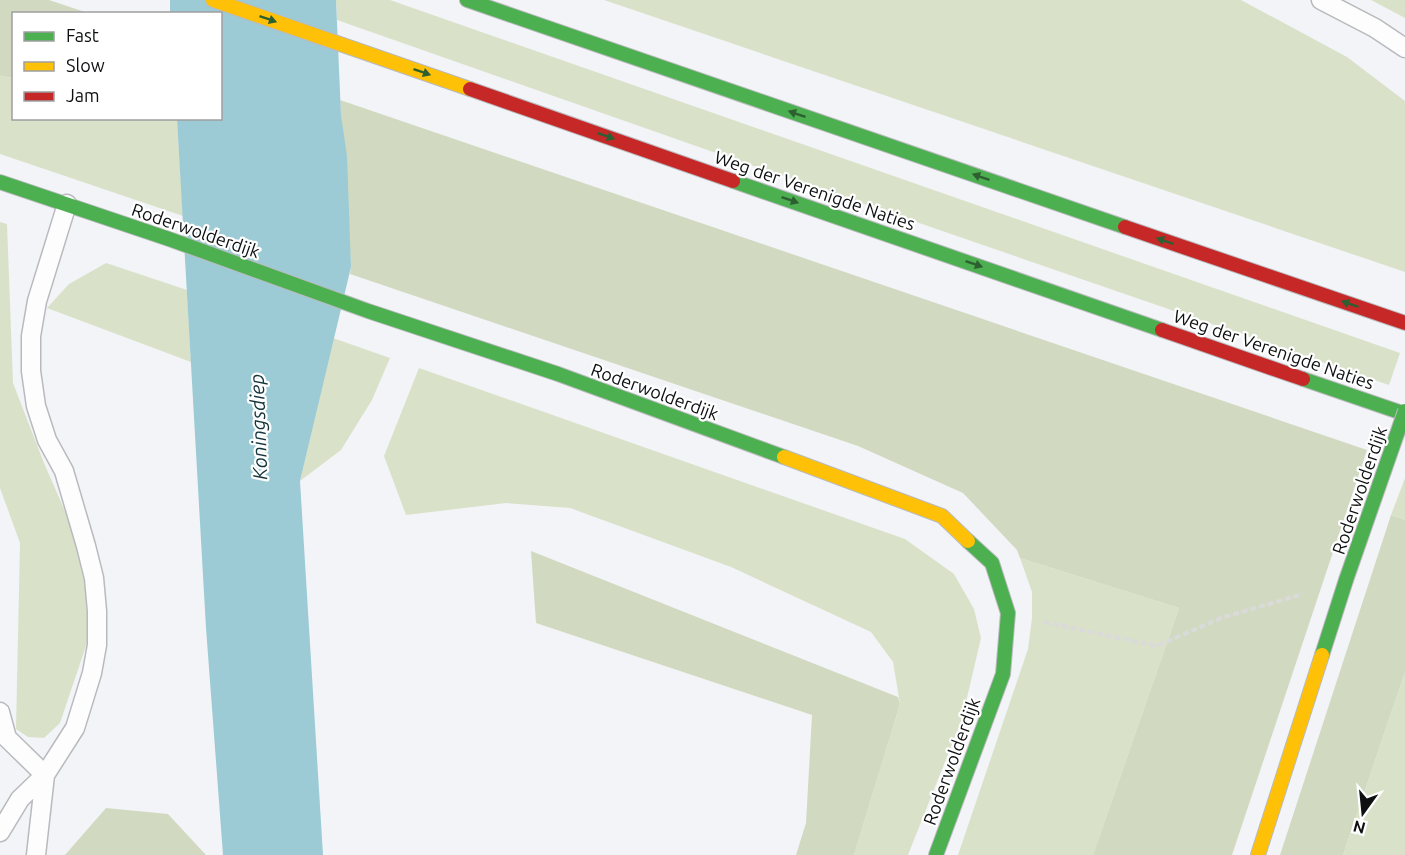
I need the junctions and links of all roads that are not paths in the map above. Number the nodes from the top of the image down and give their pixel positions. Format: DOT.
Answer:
graph roads {
  1 [pos="213,0"];
  2 [pos="467,0"];
  3 [pos="1321,0"];
  4 [pos="1405,48"];
  5 [pos="0,182"];
  6 [pos="67,204"];
  7 [pos="1405,323"];
  8 [pos="1405,413"];
  9 [pos="0,712"];
  10 [pos="45,775"];
  11 [pos="0,832"];
  12 [pos="36,855"];
  13 [pos="936,855"];
  14 [pos="1258,855"];
  1 -- 8 [label="main road, Weg der Verenigde Naties, one-way"];
  7 -- 2 [label="main road, one-way"];
  3 -- 4 [label="lane"];
  5 -- 6 [label="main road, Roderwolderdijk"];
  6 -- 10 [label="lane"];
  6 -- 13 [label="main road, Roderwolderdijk"];
  8 -- 14 [label="main road, Roderwolderdijk, bridge"];
  9 -- 10 [label="lane"];
  10 -- 11 [label="lane"];
  10 -- 12 [label="lane"];
}
